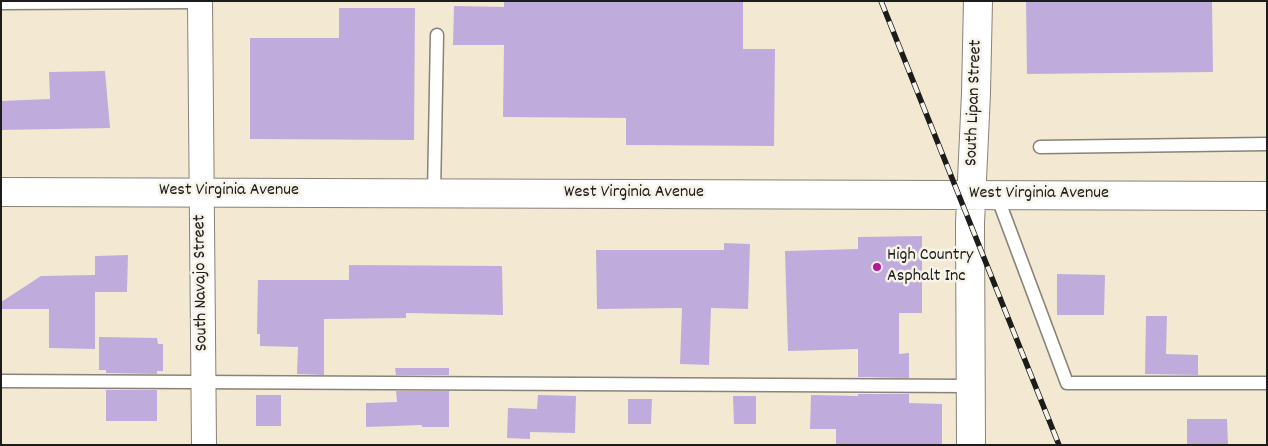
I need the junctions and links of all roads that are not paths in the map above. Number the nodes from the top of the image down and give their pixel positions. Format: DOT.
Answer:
graph roads {
  1 [pos="978,1"];
  2 [pos="200,2"];
  3 [pos="1,3"];
  4 [pos="437,35"];
  5 [pos="1267,144"];
  6 [pos="1040,147"];
  7 [pos="1,192"];
  8 [pos="201,192"];
  9 [pos="434,193"];
  10 [pos="971,195"];
  11 [pos="998,196"];
  12 [pos="1267,196"];
  13 [pos="1,381"];
  14 [pos="204,382"];
  15 [pos="1267,383"];
  16 [pos="971,386"];
  17 [pos="204,445"];
  18 [pos="971,445"];
  1 -- 10 [label="street, South Lipan Street"];
  2 -- 3 [label="lane"];
  2 -- 8 [label="street, South Navajo Street"];
  4 -- 9 [label="lane"];
  5 -- 6 [label="lane"];
  7 -- 8 [label="street, West Virginia Avenue"];
  8 -- 9 [label="street, West Virginia Avenue"];
  8 -- 14 [label="street, South Navajo Street"];
  9 -- 10 [label="street, West Virginia Avenue"];
  10 -- 11 [label="street, West Virginia Avenue"];
  10 -- 16 [label="street, South Lipan Street"];
  11 -- 12 [label="street, West Virginia Avenue"];
  11 -- 15 [label="lane"];
  13 -- 14 [label="lane"];
  14 -- 16 [label="lane"];
  14 -- 17 [label="street, South Navajo Street"];
  16 -- 18 [label="street, South Lipan Street"];
}
